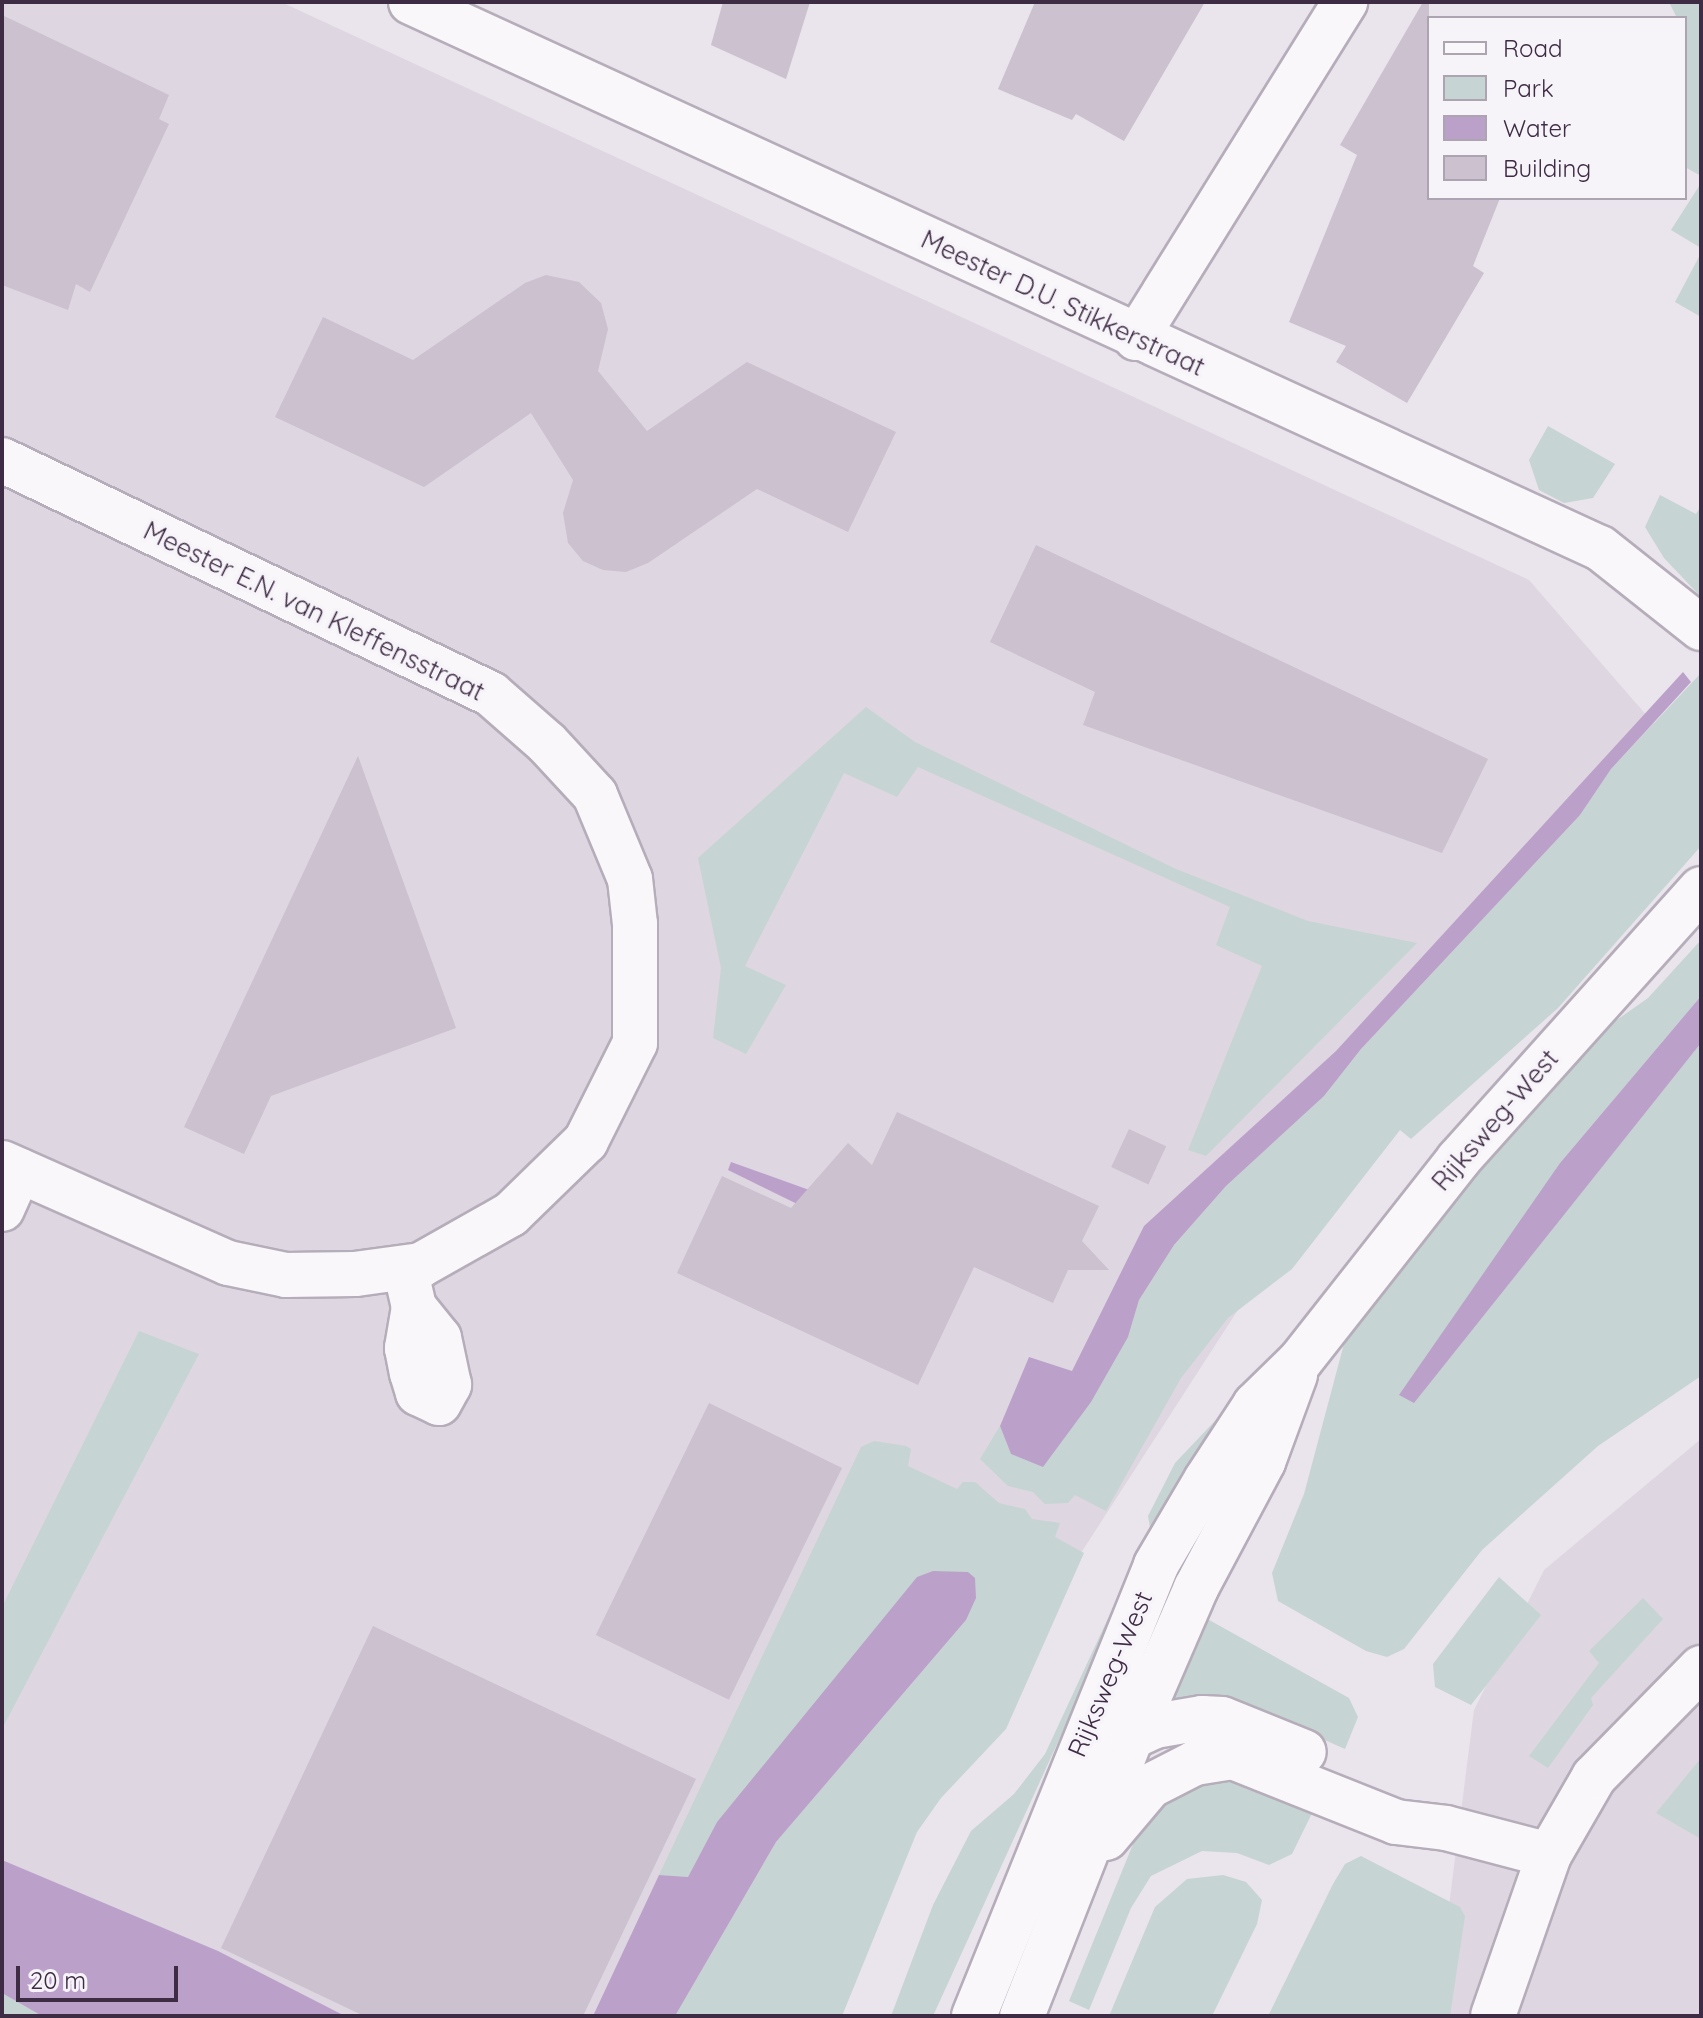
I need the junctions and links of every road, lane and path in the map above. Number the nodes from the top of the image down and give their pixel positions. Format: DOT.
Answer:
graph roads {
  1 [pos="1345,2"];
  2 [pos="414,3"];
  3 [pos="1136,338"];
  4 [pos="2,460"];
  5 [pos="1701,628"];
  6 [pos="1701,889"];
  7 [pos="8,1181"];
  8 [pos="1300,1361"];
  9 [pos="1701,1668"];
  10 [pos="1132,1736"];
  11 [pos="1071,1767"];
  12 [pos="1446,1828"];
  13 [pos="1549,1855"];
  14 [pos="1081,1867"];
  15 [pos="974,2016"];
  16 [pos="1022,2016"];
  17 [pos="1493,2016"];
  1 -- 3 [label="street"];
  2 -- 3 [label="street, Meester D.U. Stikkerstraat"];
  3 -- 5 [label="street, Meester D.U. Stikkerstraat"];
  4 -- 7 [label="street, Meester E.N. van Kleffensstraat"];
  6 -- 8 [label="street, Rijksweg-West"];
  8 -- 10 [label="street, Rijksweg-West"];
  8 -- 11 [label="street, Rijksweg-West"];
  9 -- 13 [label="street"];
  10 -- 11 [label="street"];
  10 -- 12 [label="street"];
  10 -- 14 [label="street, Rijksweg-West"];
  11 -- 15 [label="street, Rijksweg-West"];
  12 -- 13 [label="street"];
  12 -- 14 [label="street"];
  13 -- 17 [label="street"];
  14 -- 16 [label="street, Rijksweg-West"];
}
